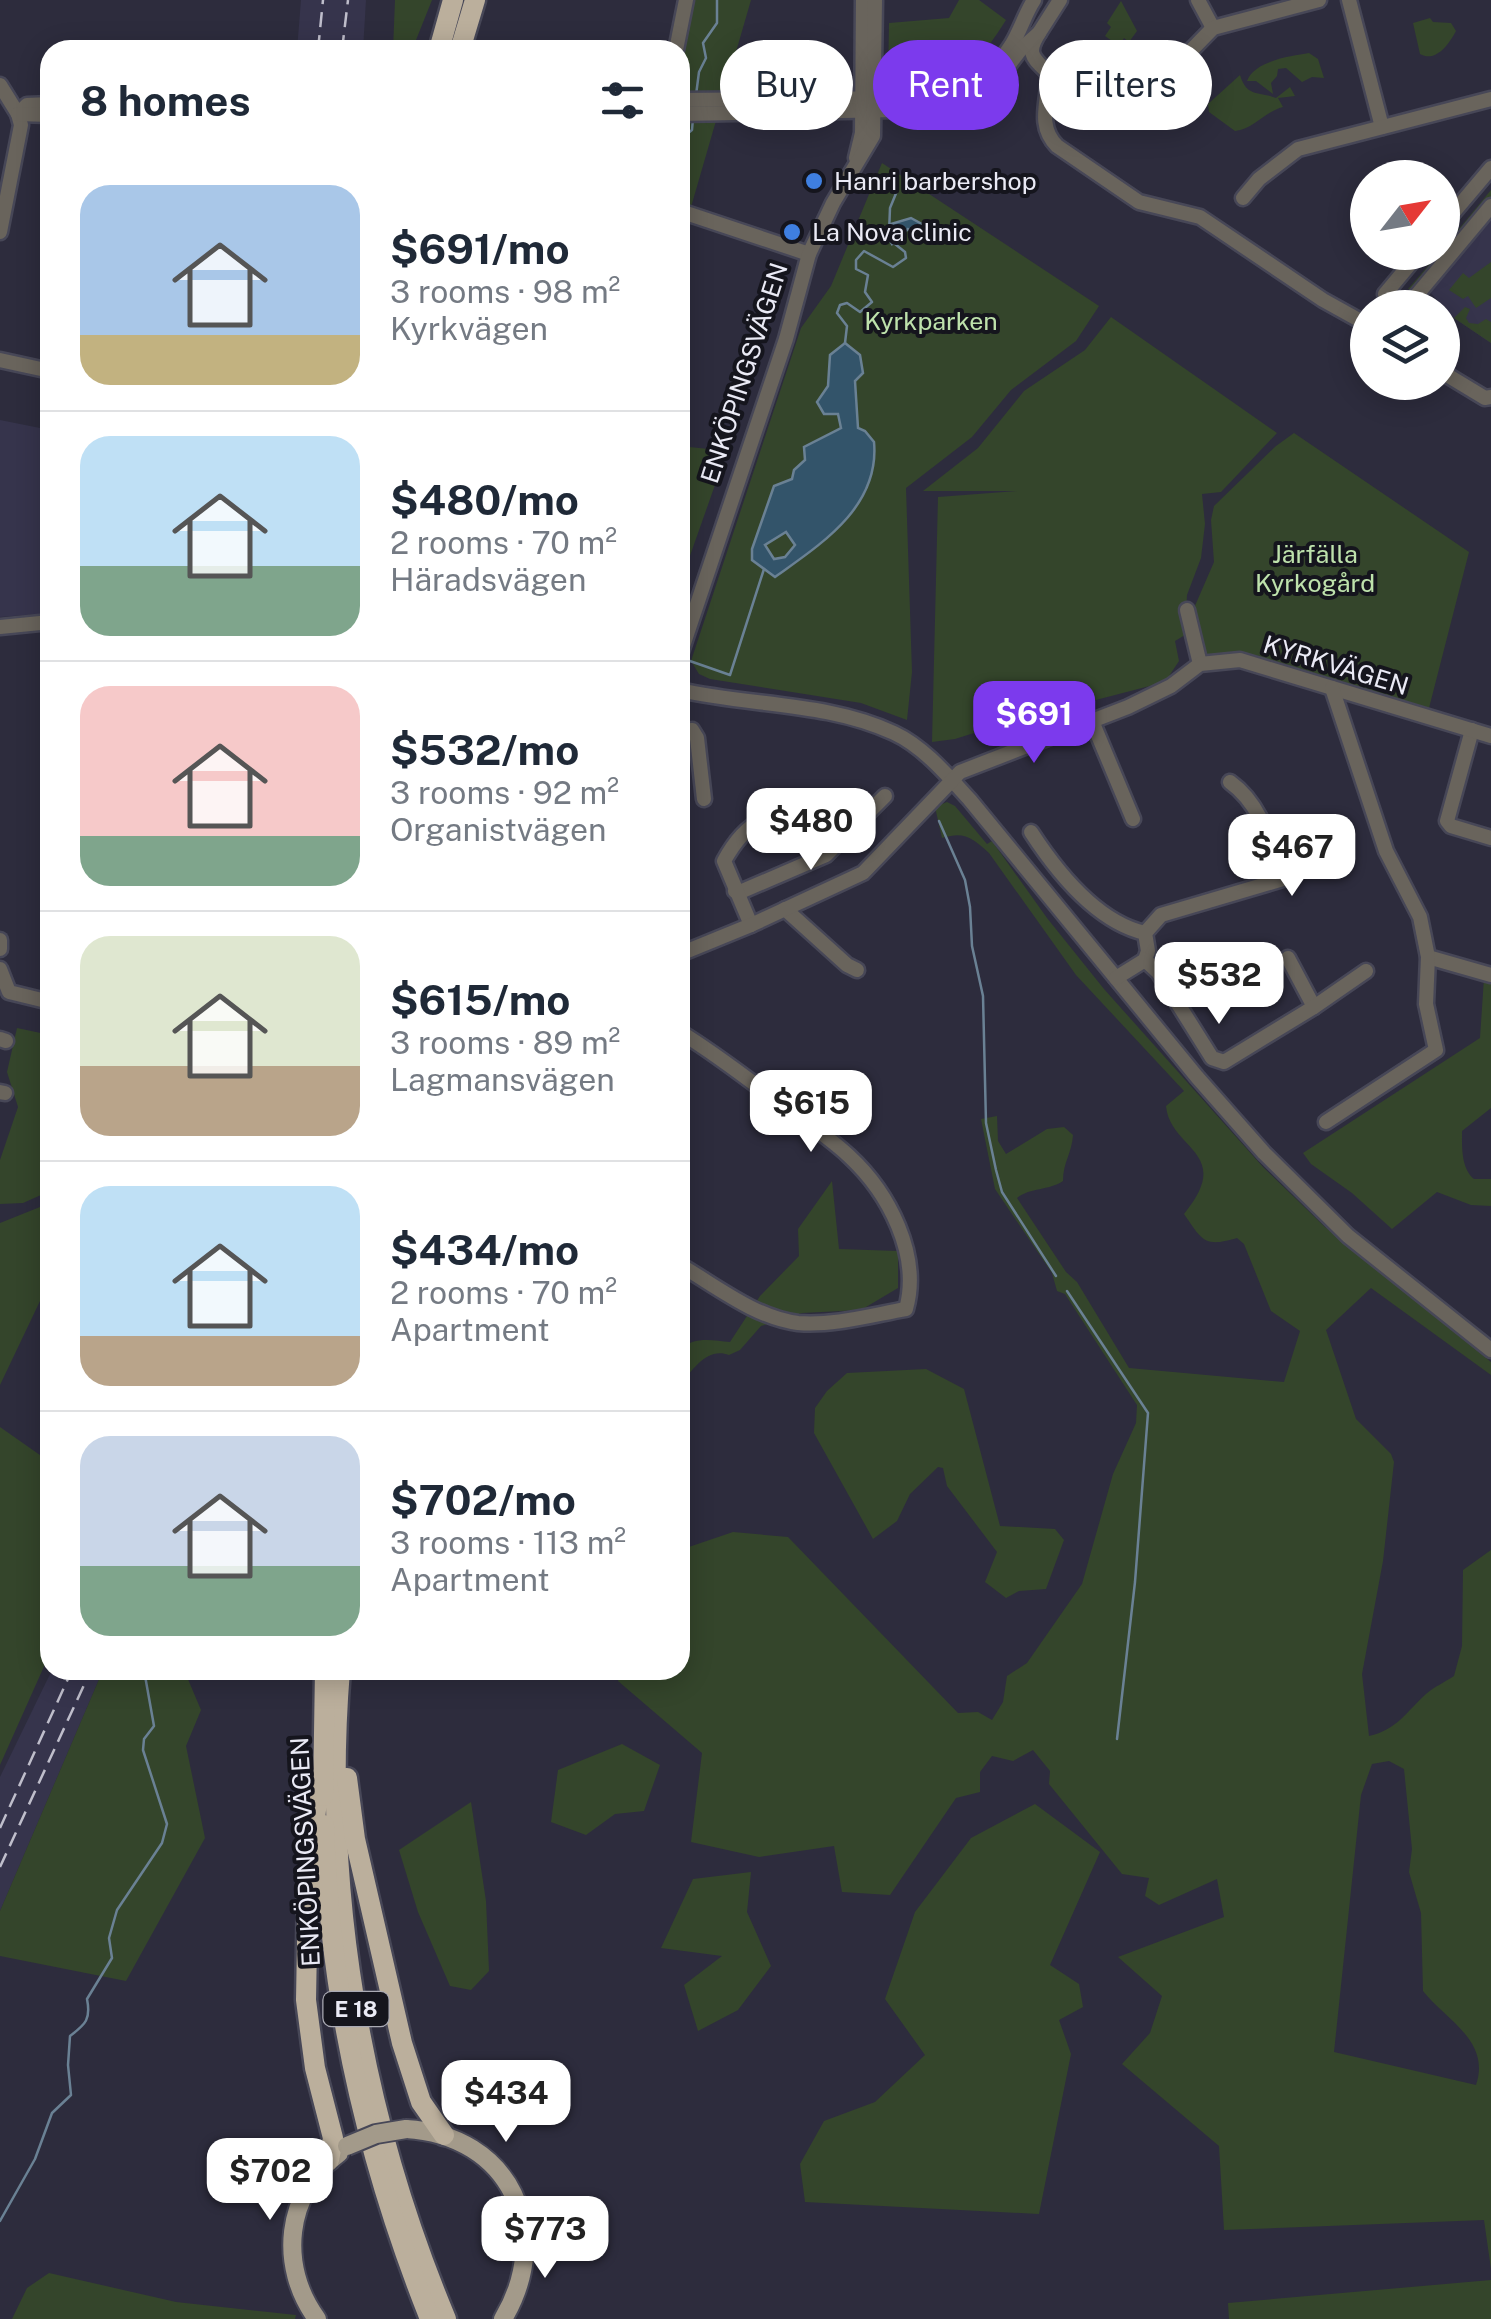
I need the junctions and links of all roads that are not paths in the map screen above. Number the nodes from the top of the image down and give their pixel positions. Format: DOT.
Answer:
graph roads {
  1 [pos="454,0"];
  2 [pos="475,0"];
  3 [pos="686,0"];
  4 [pos="863,0"];
  5 [pos="875,0"];
  6 [pos="1034,0"];
  7 [pos="1060,0"];
  8 [pos="1198,0"];
  9 [pos="1319,0"];
  10 [pos="1349,0"];
  11 [pos="1213,28"];
  12 [pos="1039,33"];
  13 [pos="442,40"];
  14 [pos="463,40"];
  15 [pos="678,40"];
  16 [pos="1018,40"];
  17 [pos="1201,40"];
  18 [pos="1019,45"];
  19 [pos="0,85"];
  20 [pos="1491,99"];
  21 [pos="690,100"];
  22 [pos="720,102"];
  23 [pos="40,104"];
  24 [pos="873,105"];
  25 [pos="853,106"];
  26 [pos="869,106"];
  27 [pos="720,112"];
  28 [pos="690,113"];
  29 [pos="18,114"];
  30 [pos="40,115"];
  31 [pos="1382,127"];
  32 [pos="1491,168"];
  33 [pos="1243,198"];
  34 [pos="1460,205"];
  35 [pos="1491,206"];
  36 [pos="690,213"];
  37 [pos="0,232"];
  38 [pos="809,254"];
  39 [pos="1405,270"];
  40 [pos="1388,290"];
  41 [pos="1421,290"];
  42 [pos="1350,314"];
  43 [pos="0,360"];
  44 [pos="40,369"];
  45 [pos="1460,383"];
  46 [pos="1491,397"];
  47 [pos="1186,610"];
  48 [pos="40,623"];
  49 [pos="690,624"];
  50 [pos="0,627"];
  51 [pos="1200,664"];
  52 [pos="1332,688"];
  53 [pos="690,691"];
  54 [pos="1092,721"];
  55 [pos="690,730"];
  56 [pos="1472,730"];
  57 [pos="1491,736"];
  58 [pos="952,780"];
  59 [pos="1230,782"];
  60 [pos="885,796"];
  61 [pos="704,799"];
  62 [pos="766,817"];
  63 [pos="1133,819"];
  64 [pos="1031,832"];
  65 [pos="1491,838"];
  66 [pos="736,890"];
  67 [pos="785,909"];
  68 [pos="751,925"];
  69 [pos="1145,933"];
  70 [pos="0,940"];
  71 [pos="0,949"];
  72 [pos="690,950"];
  73 [pos="1428,957"];
  74 [pos="1288,958"];
  75 [pos="1144,960"];
  76 [pos="0,969"];
  77 [pos="857,970"];
  78 [pos="1366,971"];
  79 [pos="1491,975"];
  80 [pos="1116,978"];
  81 [pos="40,1000"];
  82 [pos="1314,1008"];
  83 [pos="690,1038"];
  84 [pos="1326,1122"];
  85 [pos="690,1271"];
  86 [pos="1491,1350"];
  87 [pos="325,1680"];
  88 [pos="339,1680"];
  89 [pos="339,1680"];
  90 [pos="322,1750"];
  91 [pos="444,2134"];
  92 [pos="329,2160"];
  93 [pos="510,2314"];
  94 [pos="317,2319"];
  95 [pos="430,2319"];
  96 [pos="446,2319"];
  1 -- 13 [label="highway"];
  2 -- 14 [label="highway"];
  3 -- 15 [label="street"];
  4 -- 26 [label="street, ENKÖPINGSVÄGEN"];
  5 -- 26 [label="street, ENKÖPINGSVÄGEN"];
  6 -- 16 [label="street"];
  7 -- 12 [label="street"];
  8 -- 11 [label="street"];
  9 -- 11 [label="street"];
  10 -- 31 [label="street"];
  11 -- 17 [label="street"];
  12 -- 18 [label="street"];
  12 -- 42 [label="street"];
  19 -- 29 [label="street"];
  20 -- 31 [label="street"];
  21 -- 22 [label="street"];
  23 -- 29 [label="street"];
  24 -- 26 [label="street"];
  25 -- 26 [label="street"];
  26 -- 38 [label="street, ENKÖPINGSVÄGEN"];
  27 -- 28 [label="street"];
  29 -- 30 [label="street"];
  29 -- 37 [label="street"];
  31 -- 33 [label="street"];
  32 -- 34 [label="street"];
  35 -- 41 [label="street"];
  36 -- 38 [label="street"];
  38 -- 49 [label="street, ENKÖPINGSVÄGEN"];
  39 -- 40 [label="street"];
  43 -- 44 [label="street"];
  45 -- 46 [label="street"];
  47 -- 51 [label="street"];
  48 -- 50 [label="street"];
  51 -- 52 [label="street, KYRKVÄGEN"];
  51 -- 54 [label="street"];
  52 -- 56 [label="street, KYRKVÄGEN"];
  52 -- 73 [label="street"];
  53 -- 58 [label="street"];
  54 -- 58 [label="street"];
  54 -- 63 [label="street"];
  55 -- 61 [label="street"];
  56 -- 57 [label="street, KYRKVÄGEN"];
  56 -- 65 [label="street"];
  58 -- 67 [label="street"];
  58 -- 80 [label="street"];
  59 -- 69 [label="street"];
  60 -- 66 [label="street"];
  62 -- 66 [label="street"];
  64 -- 69 [label="street"];
  66 -- 68 [label="street"];
  67 -- 68 [label="street"];
  67 -- 77 [label="street"];
  68 -- 72 [label="street"];
  69 -- 75 [label="street"];
  70 -- 71 [label="street"];
  73 -- 79 [label="street"];
  73 -- 84 [label="street"];
  74 -- 82 [label="street"];
  75 -- 80 [label="street"];
  75 -- 82 [label="street"];
  76 -- 81 [label="street"];
  78 -- 82 [label="street"];
  80 -- 86 [label="street"];
  83 -- 85 [label="street"];
  87 -- 90 [label="highway, ENKÖPINGSVÄGEN / E 18"];
  88 -- 91 [label="highway"];
  89 -- 96 [label="highway, ENKÖPINGSVÄGEN / E 18"];
  90 -- 92 [label="highway"];
  90 -- 95 [label="highway, ENKÖPINGSVÄGEN / E 18"];
  91 -- 92 [label="main road, bridge"];
  91 -- 93 [label="main road"];
  92 -- 94 [label="main road"];
}
